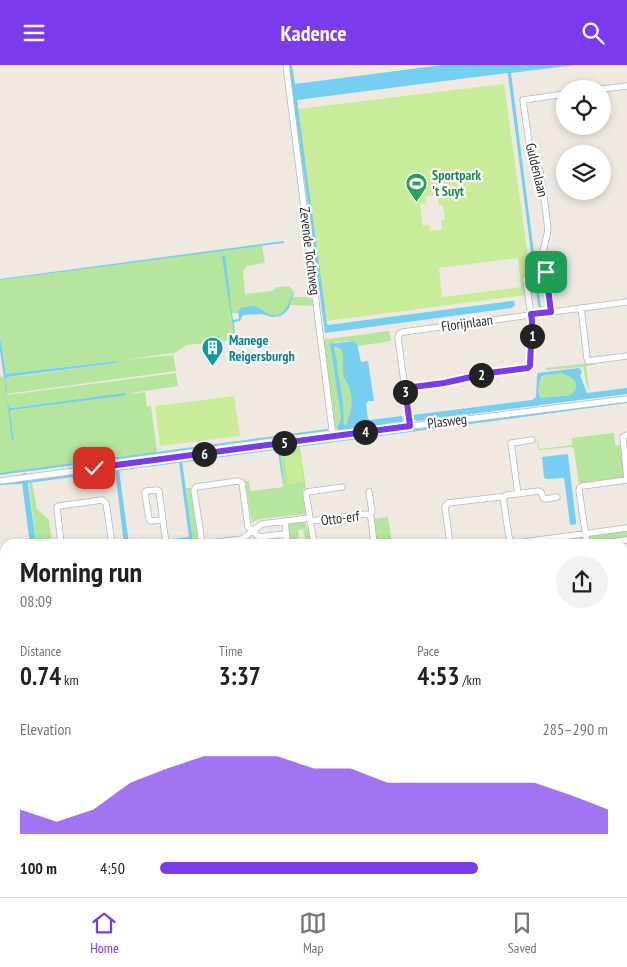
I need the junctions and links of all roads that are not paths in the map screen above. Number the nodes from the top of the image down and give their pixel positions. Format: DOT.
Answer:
graph roads {
  1 [pos="286,65"];
  2 [pos="627,86"];
  3 [pos="611,88"];
  4 [pos="556,95"];
  5 [pos="526,279"];
  6 [pos="627,302"];
  7 [pos="581,308"];
  8 [pos="551,312"];
  9 [pos="531,314"];
  10 [pos="627,356"];
  11 [pos="405,388"];
  12 [pos="627,399"];
  13 [pos="410,426"];
  14 [pos="627,435"];
  15 [pos="333,437"];
  16 [pos="532,440"];
  17 [pos="627,480"];
  18 [pos="0,481"];
  19 [pos="342,487"];
  20 [pos="369,492"];
  21 [pos="518,494"];
  22 [pos="504,497"];
  23 [pos="557,497"];
  24 [pos="369,515"];
  25 [pos="162,520"];
  26 [pos="311,520"];
  27 [pos="284,521"];
  28 [pos="627,528"];
  29 [pos="252,532"];
  30 [pos="586,533"];
  31 [pos="286,534"];
  32 [pos="60,539"];
  33 [pos="111,539"];
  34 [pos="165,539"];
  35 [pos="200,539"];
  36 [pos="242,539"];
  37 [pos="286,539"];
  38 [pos="313,539"];
  39 [pos="373,539"];
  40 [pos="449,539"];
  41 [pos="510,539"];
  42 [pos="544,539"];
  43 [pos="587,539"];
  1 -- 15 [label="street, Zevende Tochtweg"];
  2 -- 3 [label="street"];
  4 -- 8 [label="street, Guldenlaan"];
  5 -- 9 [label="street"];
  6 -- 7 [label="street, Florijnlaan"];
  7 -- 8 [label="street, Florijnlaan"];
  7 -- 10 [label="street"];
  8 -- 9 [label="street, Florijnlaan"];
  9 -- 11 [label="street"];
  9 -- 11 [label="street, Florijnlaan"];
  11 -- 13 [label="street, Florijnlaan"];
  12 -- 13 [label="street, Plasweg"];
  13 -- 15 [label="street, Plasweg"];
  14 -- 17 [label="street"];
  15 -- 18 [label="street, Plasweg"];
  16 -- 21 [label="street"];
  17 -- 30 [label="street"];
  19 -- 26 [label="street"];
  20 -- 24 [label="street, Otto-erf"];
  21 -- 22 [label="street"];
  21 -- 23 [label="street"];
  22 -- 40 [label="street"];
  22 -- 41 [label="street"];
  24 -- 26 [label="street, Otto-erf"];
  24 -- 39 [label="street, Otto-erf"];
  25 -- 25 [label="street"];
  25 -- 34 [label="street"];
  26 -- 27 [label="street, Otto-erf"];
  26 -- 38 [label="street"];
  27 -- 29 [label="street, Otto-erf"];
  27 -- 31 [label="street"];
  28 -- 30 [label="street"];
  29 -- 31 [label="street"];
  29 -- 35 [label="street"];
  29 -- 36 [label="street, Otto-erf"];
  30 -- 42 [label="street"];
  30 -- 43 [label="street"];
  31 -- 37 [label="street"];
  32 -- 33 [label="street"];
}
